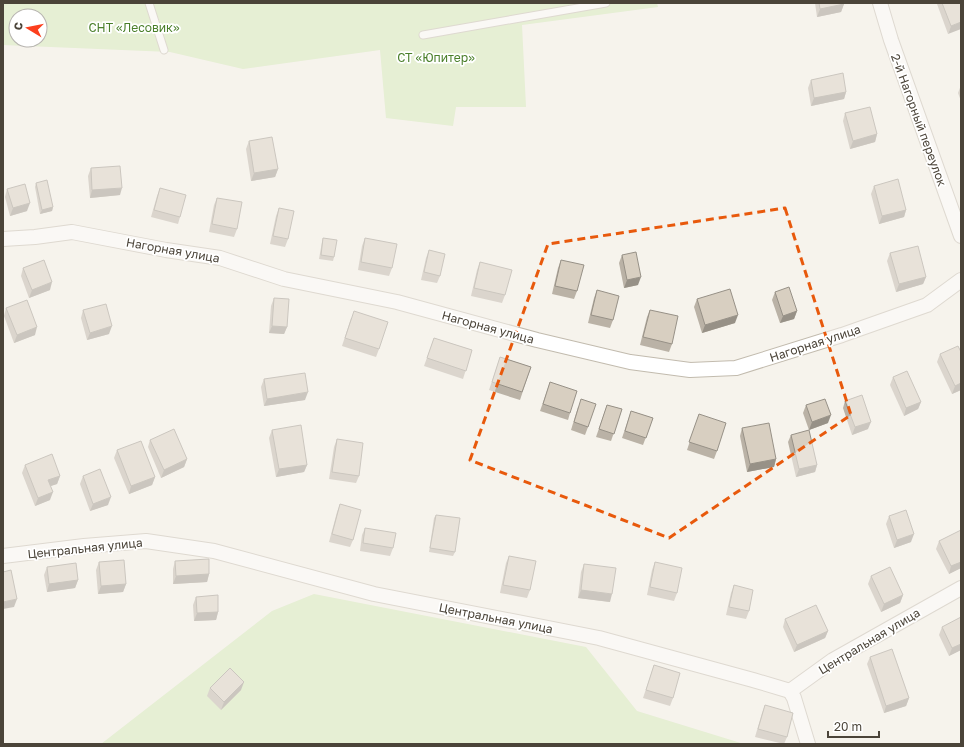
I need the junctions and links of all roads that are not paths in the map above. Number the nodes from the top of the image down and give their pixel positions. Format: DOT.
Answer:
graph roads {
  1 [pos="149,3"];
  2 [pos="606,3"];
  3 [pos="880,3"];
  4 [pos="423,35"];
  5 [pos="164,50"];
  6 [pos="961,236"];
  7 [pos="3,239"];
  8 [pos="961,280"];
  9 [pos="3,556"];
  10 [pos="961,588"];
  11 [pos="790,691"];
  12 [pos="808,744"];
  1 -- 5 [label="lane"];
  2 -- 4 [label="lane"];
  3 -- 6 [label="street, 2-й Нагорный переулок"];
  7 -- 8 [label="street, Нагорная улица"];
  9 -- 11 [label="street, Центральная улица"];
  10 -- 11 [label="street, Центральная улица"];
  11 -- 12 [label="street"];
}
